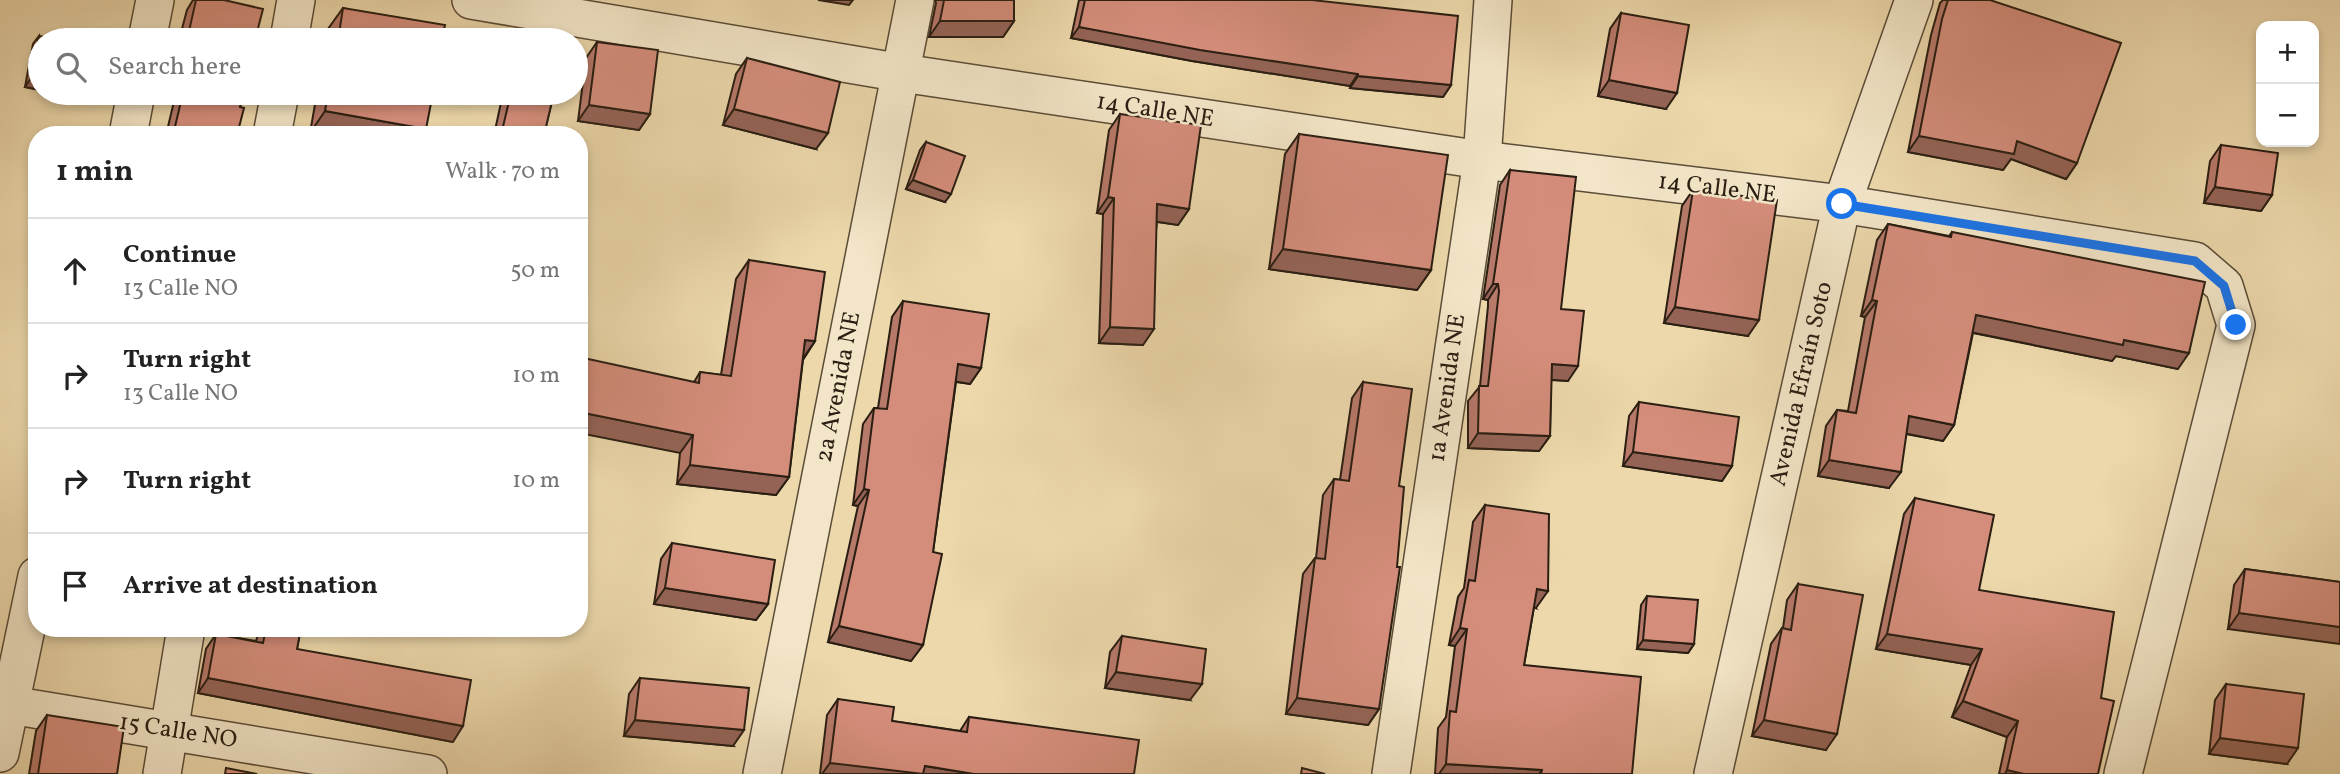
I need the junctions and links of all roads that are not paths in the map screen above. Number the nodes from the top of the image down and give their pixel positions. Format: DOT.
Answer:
graph roads {
  1 [pos="155,0"];
  2 [pos="296,0"];
  3 [pos="471,0"];
  4 [pos="915,0"];
  5 [pos="1493,0"];
  6 [pos="1914,0"];
  7 [pos="149,28"];
  8 [pos="291,28"];
  9 [pos="902,73"];
  10 [pos="134,105"];
  11 [pos="278,105"];
  12 [pos="130,126"];
  13 [pos="274,126"];
  14 [pos="1482,160"];
  15 [pos="1842,204"];
  16 [pos="28,619"];
  17 [pos="184,637"];
  18 [pos="10,705"];
  19 [pos="167,731"];
  20 [pos="0,747"];
  21 [pos="0,753"];
  22 [pos="162,774"];
  23 [pos="428,774"];
  24 [pos="762,774"];
  25 [pos="1391,774"];
  26 [pos="1713,774"];
  27 [pos="2123,774"];
  1 -- 7 [label="street"];
  2 -- 8 [label="street"];
  3 -- 9 [label="street, 14 Calle NE"];
  4 -- 9 [label="street, 2a Avenida NE"];
  5 -- 14 [label="street, 1a Avenida NE"];
  6 -- 15 [label="street, Avenida Efraín Soto"];
  9 -- 14 [label="street, 14 Calle NE"];
  9 -- 24 [label="street, 2a Avenida NE"];
  10 -- 12 [label="street"];
  11 -- 13 [label="street"];
  14 -- 15 [label="street, 14 Calle NE"];
  14 -- 25 [label="street, 1a Avenida NE"];
  15 -- 26 [label="street, Avenida Efraín Soto"];
  15 -- 27 [label="street, 14 Calle NE"];
  16 -- 18 [label="street"];
  17 -- 19 [label="street"];
  18 -- 19 [label="street, 15 Calle NO"];
  18 -- 20 [label="street"];
  19 -- 22 [label="street"];
  19 -- 23 [label="street, 15 Calle NO"];
  20 -- 21 [label="street"];
}
